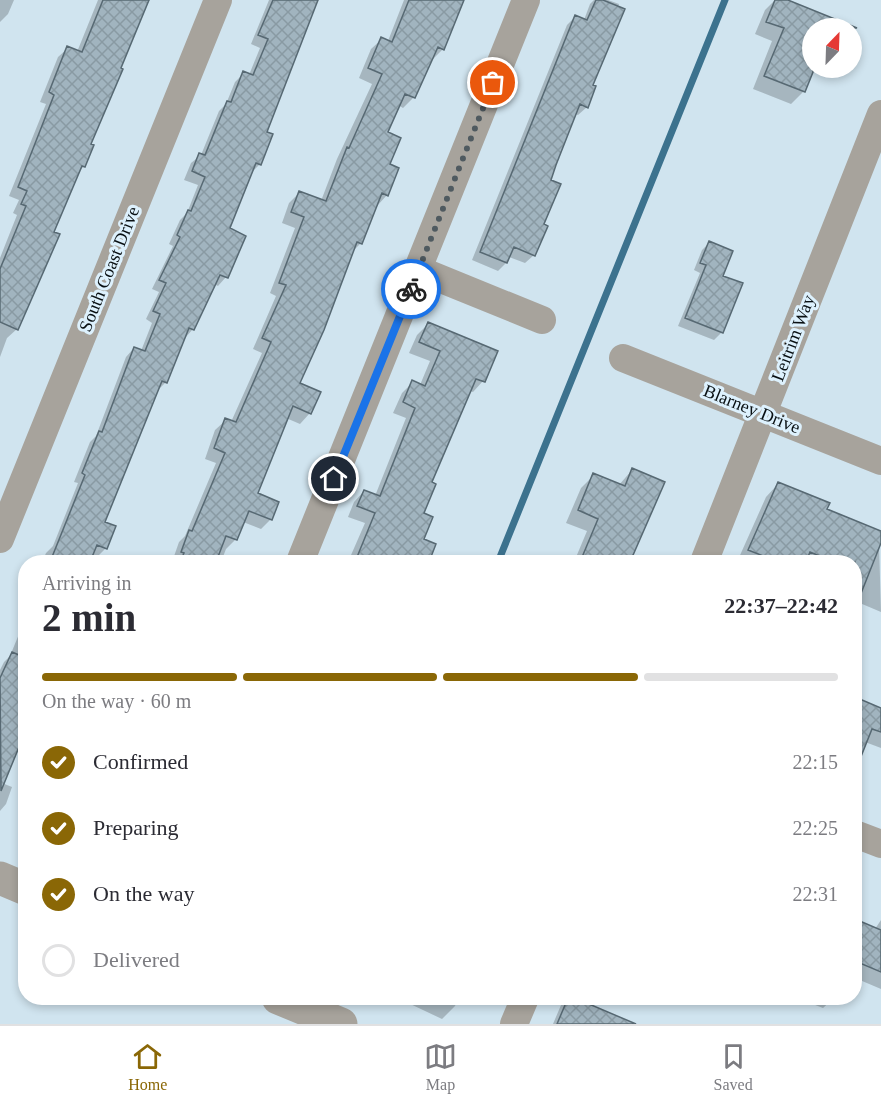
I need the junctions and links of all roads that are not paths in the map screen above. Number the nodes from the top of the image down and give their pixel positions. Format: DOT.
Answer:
graph roads {
  1 [pos="218,0"];
  2 [pos="526,0"];
  3 [pos="881,114"];
  4 [pos="419,270"];
  5 [pos="542,320"];
  6 [pos="623,358"];
  7 [pos="763,414"];
  8 [pos="881,461"];
  9 [pos="0,539"];
  10 [pos="303,555"];
  11 [pos="707,555"];
  12 [pos="862,837"];
  13 [pos="881,844"];
  14 [pos="0,878"];
  15 [pos="18,886"];
  16 [pos="296,1005"];
  17 [pos="522,1005"];
  18 [pos="341,1024"];
  19 [pos="514,1024"];
  1 -- 9 [label="street, South Coast Drive"];
  2 -- 4 [label="street"];
  3 -- 7 [label="street, Leitrim Way"];
  4 -- 5 [label="street"];
  4 -- 10 [label="street"];
  6 -- 7 [label="street, Blarney Drive"];
  7 -- 8 [label="street, Blarney Drive"];
  7 -- 11 [label="street, Leitrim Way"];
  12 -- 13 [label="street"];
  14 -- 15 [label="street"];
  16 -- 18 [label="street"];
  17 -- 19 [label="street"];
}
